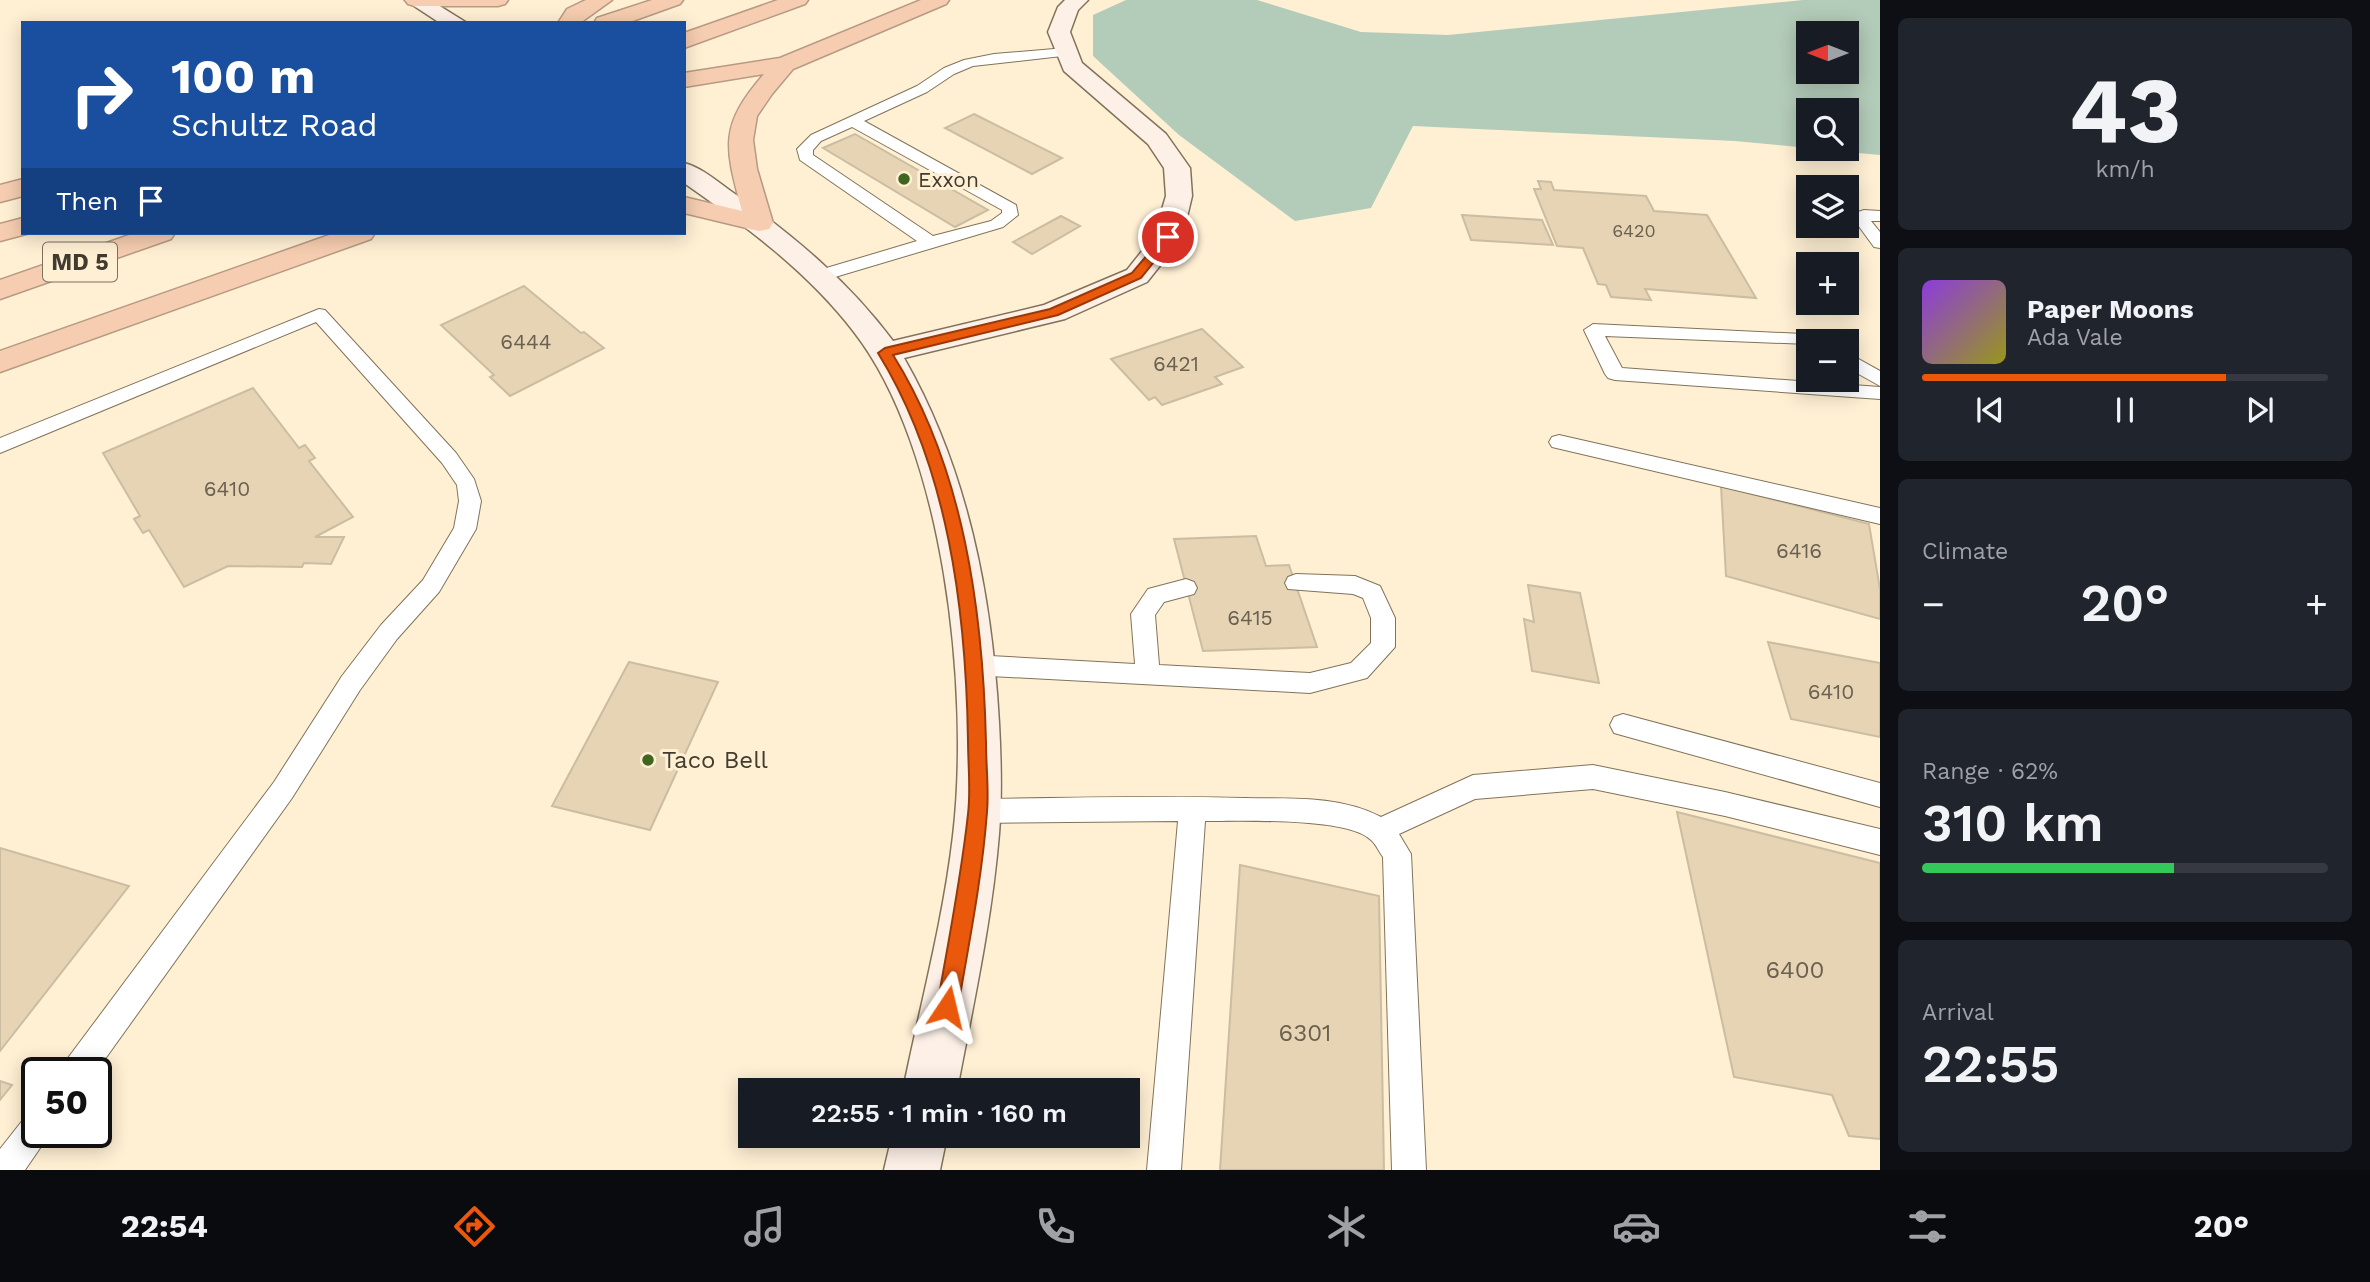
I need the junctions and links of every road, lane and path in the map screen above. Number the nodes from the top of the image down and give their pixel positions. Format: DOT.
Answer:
graph roads {
  1 [pos="415,0"];
  2 [pos="498,0"];
  3 [pos="602,0"];
  4 [pos="673,0"];
  5 [pos="798,0"];
  6 [pos="939,0"];
  7 [pos="1078,0"];
  8 [pos="452,21"];
  9 [pos="571,21"];
  10 [pos="611,21"];
  11 [pos="689,39"];
  12 [pos="1066,52"];
  13 [pos="785,64"];
  14 [pos="686,80"];
  15 [pos="852,121"];
  16 [pos="686,172"];
  17 [pos="21,188"];
  18 [pos="0,194"];
  19 [pos="686,205"];
  20 [pos="1880,216"];
  21 [pos="758,223"];
  22 [pos="21,227"];
  23 [pos="0,233"];
  24 [pos="155,235"];
  25 [pos="354,235"];
  26 [pos="930,242"];
  27 [pos="1880,243"];
  28 [pos="820,276"];
  29 [pos="0,290"];
  30 [pos="1796,338"];
  31 [pos="885,353"];
  32 [pos="0,362"];
  33 [pos="1859,366"];
  34 [pos="1880,380"];
  35 [pos="1796,387"];
  36 [pos="1859,391"];
  37 [pos="1880,393"];
  38 [pos="1559,442"];
  39 [pos="0,446"];
  40 [pos="1880,516"];
  41 [pos="1296,583"];
  42 [pos="1186,588"];
  43 [pos="972,665"];
  44 [pos="1148,676"];
  45 [pos="1623,725"];
  46 [pos="1880,794"];
  47 [pos="1192,809"];
  48 [pos="978,811"];
  49 [pos="1380,830"];
  50 [pos="1880,842"];
  51 [pos="88,1057"];
  52 [pos="932,1078"];
  53 [pos="21,1148"];
  54 [pos="917,1148"];
  55 [pos="5,1170"];
  56 [pos="912,1170"];
  57 [pos="1164,1170"];
  58 [pos="1409,1170"];
  1 -- 2 [label="highway"];
  1 -- 8 [label="main road"];
  3 -- 9 [label="highway"];
  4 -- 10 [label="highway"];
  5 -- 11 [label="highway"];
  6 -- 13 [label="highway"];
  7 -- 12 [label="main road"];
  12 -- 15 [label="lane"];
  12 -- 31 [label="main road"];
  13 -- 14 [label="highway"];
  13 -- 21 [label="highway"];
  15 -- 26 [label="lane"];
  15 -- 26 [label="lane"];
  16 -- 21 [label="main road"];
  17 -- 18 [label="highway"];
  19 -- 21 [label="highway"];
  20 -- 27 [label="lane"];
  21 -- 28 [label="main road"];
  22 -- 23 [label="highway, MD 5"];
  24 -- 29 [label="highway, MD 5"];
  25 -- 32 [label="highway"];
  26 -- 28 [label="lane"];
  28 -- 31 [label="main road"];
  30 -- 35 [label="lane"];
  31 -- 43 [label="main road"];
  33 -- 34 [label="lane"];
  36 -- 37 [label="lane"];
  38 -- 40 [label="lane"];
  39 -- 51 [label="lane"];
  41 -- 44 [label="lane"];
  42 -- 44 [label="lane"];
  43 -- 44 [label="lane"];
  43 -- 48 [label="main road"];
  45 -- 46 [label="lane"];
  47 -- 48 [label="lane"];
  47 -- 49 [label="lane"];
  47 -- 57 [label="lane"];
  48 -- 52 [label="main road"];
  49 -- 50 [label="lane"];
  49 -- 58 [label="lane"];
  53 -- 55 [label="lane"];
  54 -- 56 [label="main road"];
}
